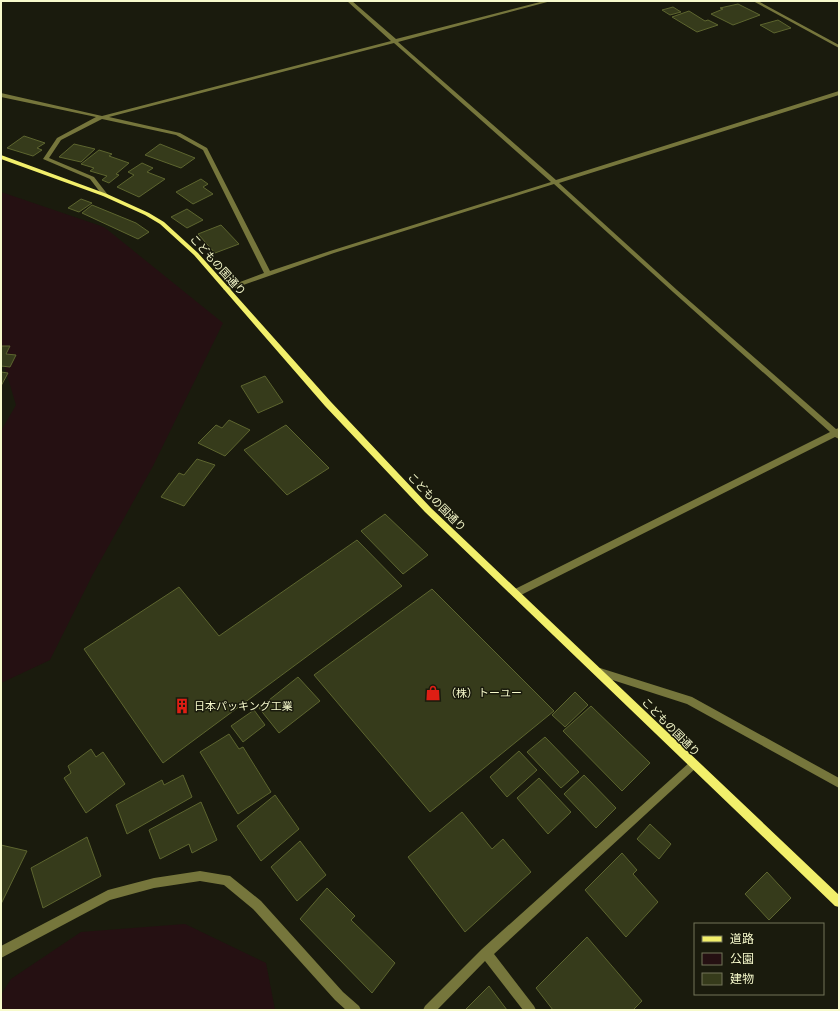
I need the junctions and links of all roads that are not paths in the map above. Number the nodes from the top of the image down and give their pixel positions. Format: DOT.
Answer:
graph roads {
  1 [pos="349,1"];
  2 [pos="549,1"];
  3 [pos="755,1"];
  4 [pos="395,41"];
  5 [pos="839,47"];
  6 [pos="839,93"];
  7 [pos="1,95"];
  8 [pos="99,118"];
  9 [pos="1,157"];
  10 [pos="555,182"];
  11 [pos="105,194"];
  12 [pos="268,274"];
  13 [pos="226,289"];
  14 [pos="838,433"];
  15 [pos="516,593"];
  16 [pos="600,672"];
  17 [pos="693,765"];
  18 [pos="839,783"];
  19 [pos="839,902"];
  20 [pos="1,952"];
  21 [pos="486,953"];
  22 [pos="355,1010"];
  23 [pos="429,1010"];
  24 [pos="530,1010"];
  1 -- 4 [label="street"];
  2 -- 4 [label="street"];
  3 -- 5 [label="street"];
  4 -- 8 [label="street"];
  4 -- 10 [label="street"];
  6 -- 10 [label="street"];
  7 -- 8 [label="street"];
  8 -- 11 [label="street"];
  8 -- 12 [label="street"];
  9 -- 11 [label="main road, こどもの国通り"];
  10 -- 12 [label="street"];
  10 -- 14 [label="street"];
  11 -- 13 [label="main road, こどもの国通り"];
  12 -- 13 [label="street"];
  13 -- 15 [label="main road, こどもの国通り"];
  14 -- 15 [label="street"];
  15 -- 16 [label="main road, こどもの国通り"];
  16 -- 17 [label="main road, こどもの国通り"];
  16 -- 18 [label="street"];
  17 -- 19 [label="main road, こどもの国通り"];
  17 -- 21 [label="street"];
  20 -- 22 [label="street"];
  21 -- 23 [label="street"];
  21 -- 24 [label="street"];
}
